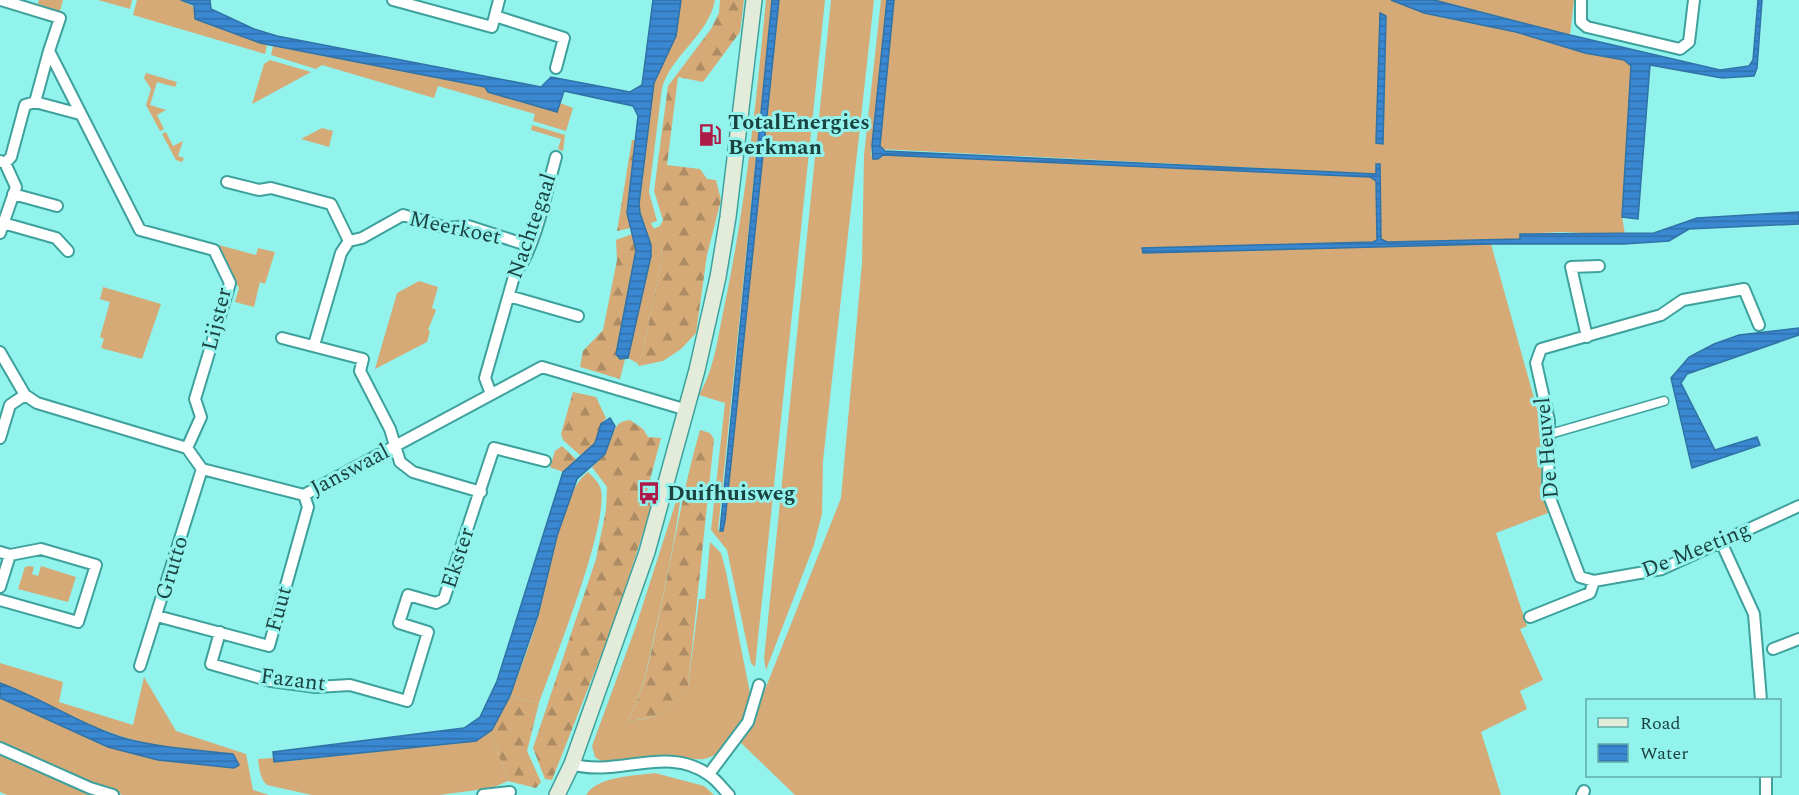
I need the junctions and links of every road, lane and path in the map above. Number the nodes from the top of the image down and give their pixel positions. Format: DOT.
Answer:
graph roads {
  1 [pos="1,0"];
  2 [pos="393,0"];
  3 [pos="499,0"];
  4 [pos="754,0"];
  5 [pos="1581,0"];
  6 [pos="1694,0"];
  7 [pos="495,16"];
  8 [pos="49,51"];
  9 [pos="556,68"];
  10 [pos="34,102"];
  11 [pos="80,114"];
  12 [pos="556,157"];
  13 [pos="3,162"];
  14 [pos="227,182"];
  15 [pos="15,190"];
  16 [pos="57,206"];
  17 [pos="1,228"];
  18 [pos="349,242"];
  19 [pos="530,246"];
  20 [pos="68,251"];
  21 [pos="1599,266"];
  22 [pos="509,296"];
  23 [pos="578,316"];
  24 [pos="1759,325"];
  25 [pos="1587,337"];
  26 [pos="282,338"];
  27 [pos="314,345"];
  28 [pos="0,352"];
  29 [pos="491,393"];
  30 [pos="25,395"];
  31 [pos="1664,401"];
  32 [pos="687,410"];
  33 [pos="1551,434"];
  34 [pos="0,438"];
  35 [pos="396,445"];
  36 [pos="187,448"];
  37 [pos="544,461"];
  38 [pos="202,469"];
  39 [pos="481,492"];
  40 [pos="304,495"];
  41 [pos="1799,506"];
  42 [pos="1721,542"];
  43 [pos="5,554"];
  44 [pos="1594,581"];
  45 [pos="0,587"];
  46 [pos="0,600"];
  47 [pos="158,616"];
  48 [pos="1530,617"];
  49 [pos="220,632"];
  50 [pos="1799,639"];
  51 [pos="1773,649"];
  52 [pos="140,666"];
  53 [pos="759,685"];
  54 [pos="1761,699"];
  55 [pos="407,701"];
  56 [pos="0,748"];
  57 [pos="572,764"];
  58 [pos="709,774"];
  59 [pos="1766,777"];
  60 [pos="510,792"];
  61 [pos="113,795"];
  62 [pos="483,795"];
  63 [pos="557,795"];
  64 [pos="729,795"];
  65 [pos="1766,795"];
  1 -- 8 [label="street"];
  2 -- 7 [label="street"];
  3 -- 7 [label="street"];
  4 -- 32 [label="main road"];
  5 -- 6 [label="street"];
  7 -- 9 [label="street"];
  8 -- 10 [label="street"];
  8 -- 11 [label="street, Lijster"];
  10 -- 11 [label="street"];
  10 -- 13 [label="street"];
  11 -- 36 [label="street, Lijster"];
  12 -- 19 [label="street, Nachtegaal"];
  13 -- 15 [label="street"];
  14 -- 18 [label="street"];
  15 -- 16 [label="street"];
  15 -- 17 [label="street"];
  17 -- 20 [label="street"];
  18 -- 19 [label="street, Meerkoet"];
  18 -- 27 [label="street"];
  19 -- 22 [label="street, Nachtegaal"];
  21 -- 25 [label="street"];
  22 -- 23 [label="street, Nachtegaal"];
  22 -- 29 [label="street, Nachtegaal"];
  24 -- 25 [label="street, De Heuvel"];
  25 -- 33 [label="street, De Heuvel"];
  26 -- 27 [label="street"];
  27 -- 35 [label="street"];
  28 -- 30 [label="street"];
  29 -- 32 [label="street, Janswaal"];
  29 -- 35 [label="street, Janswaal"];
  30 -- 34 [label="street"];
  30 -- 36 [label="street"];
  31 -- 33 [label="street"];
  32 -- 57 [label="main road"];
  33 -- 44 [label="street, De Heuvel"];
  35 -- 39 [label="street"];
  35 -- 40 [label="street, Janswaal"];
  36 -- 38 [label="street"];
  37 -- 39 [label="street, Ekster"];
  38 -- 40 [label="street, Janswaal"];
  38 -- 47 [label="street, Grutto"];
  39 -- 55 [label="street, Ekster"];
  40 -- 49 [label="street, Fuut"];
  41 -- 42 [label="street, De Meeting"];
  42 -- 44 [label="street, De Meeting"];
  42 -- 54 [label="street"];
  43 -- 45 [label="street"];
  43 -- 46 [label="street"];
  44 -- 48 [label="street"];
  47 -- 49 [label="street, Fuut"];
  47 -- 52 [label="street, Grutto"];
  49 -- 55 [label="street, Fazant"];
  50 -- 51 [label="street"];
  53 -- 58 [label="street"];
  56 -- 61 [label="street"];
  57 -- 58 [label="street"];
  57 -- 63 [label="main road"];
  58 -- 64 [label="street"];
  59 -- 65 [label="street"];
  60 -- 62 [label="street"];
}
